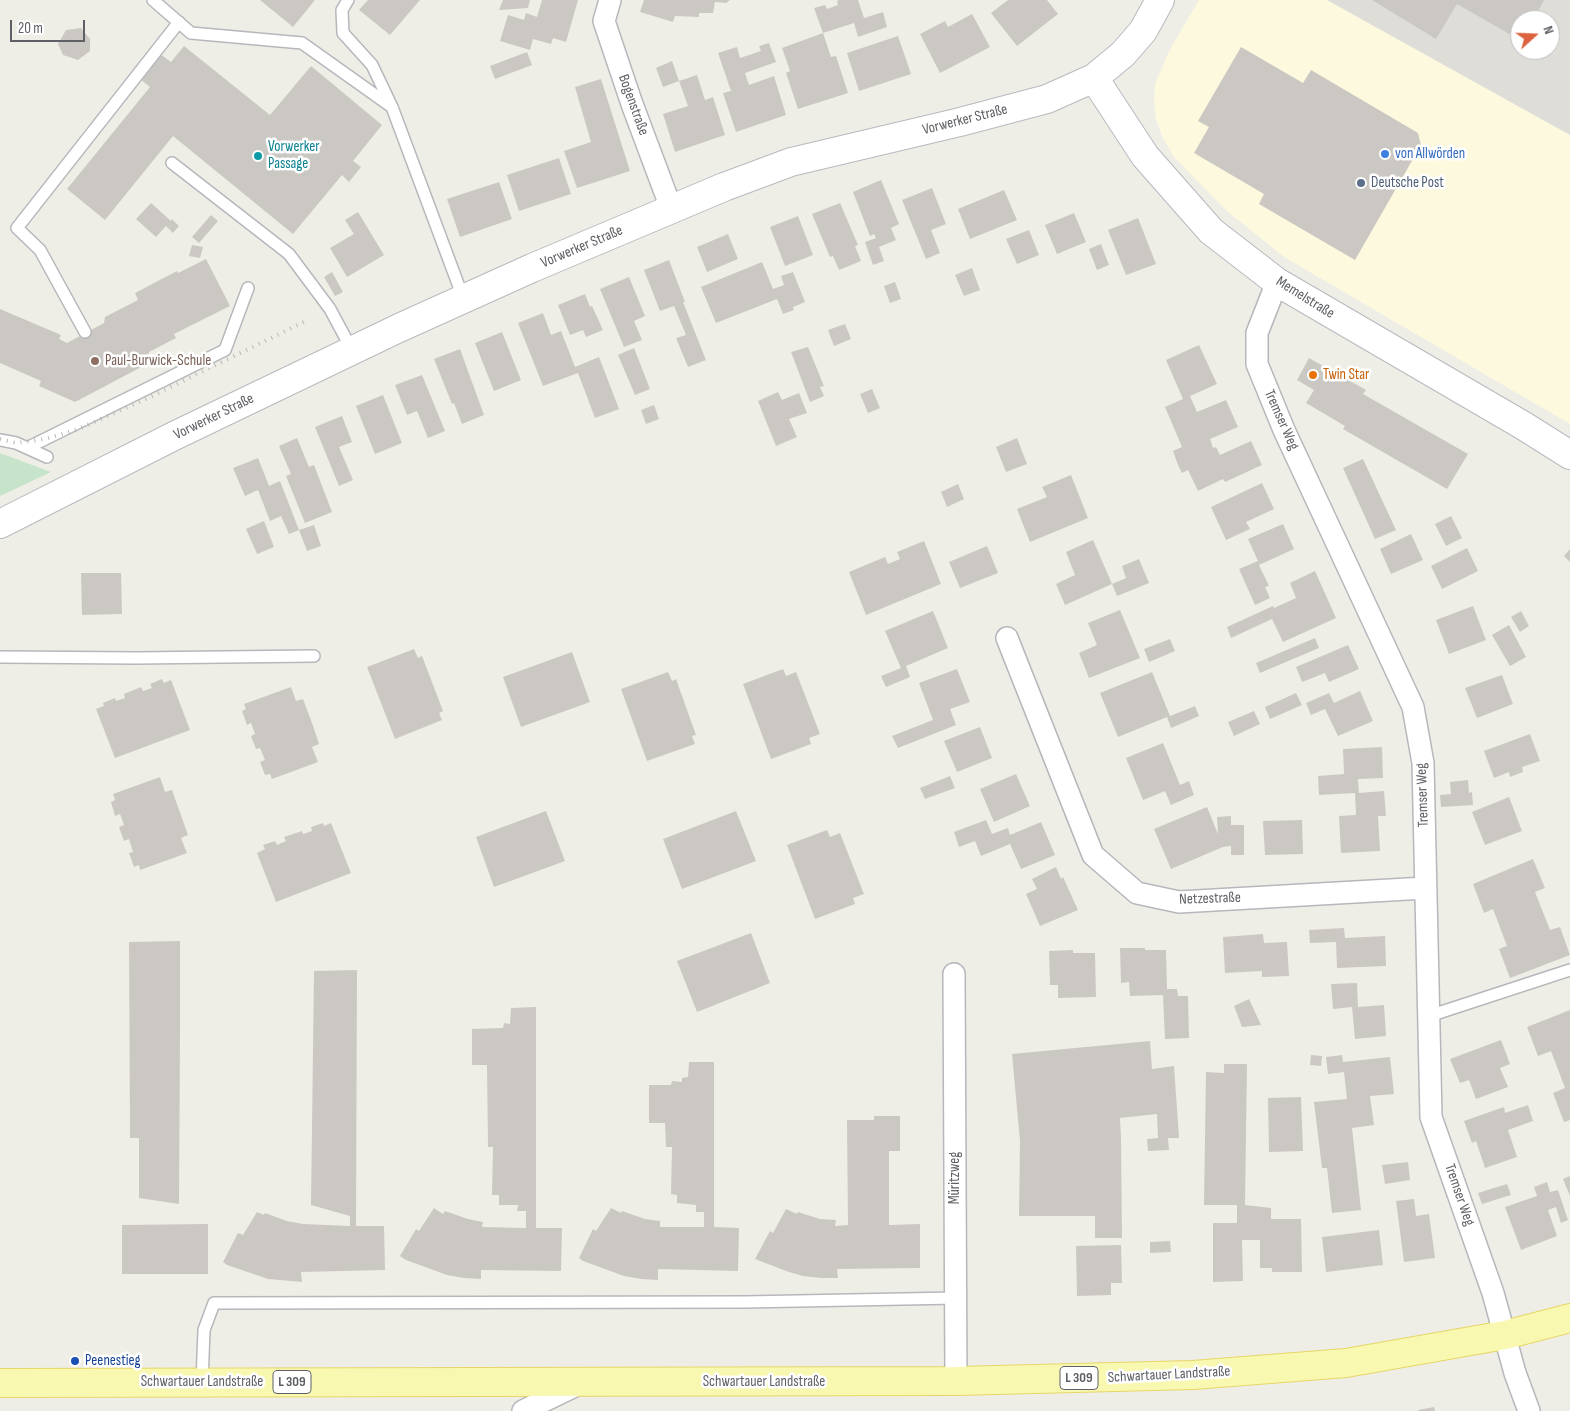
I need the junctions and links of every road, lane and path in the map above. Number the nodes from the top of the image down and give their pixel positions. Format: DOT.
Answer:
graph roads {
  1 [pos="152,0"];
  2 [pos="348,0"];
  3 [pos="610,0"];
  4 [pos="1160,0"];
  5 [pos="179,22"];
  6 [pos="1094,78"];
  7 [pos="392,107"];
  8 [pos="172,163"];
  9 [pos="671,208"];
  10 [pos="1277,282"];
  11 [pos="248,288"];
  12 [pos="464,300"];
  13 [pos="85,332"];
  14 [pos="352,351"];
  15 [pos="0,440"];
  16 [pos="27,448"];
  17 [pos="1570,455"];
  18 [pos="47,457"];
  19 [pos="0,524"];
  20 [pos="1007,638"];
  21 [pos="314,656"];
  22 [pos="0,657"];
  23 [pos="1425,888"];
  24 [pos="1570,970"];
  25 [pos="954,974"];
  26 [pos="1429,1016"];
  27 [pos="956,1298"];
  28 [pos="1570,1318"];
  29 [pos="1504,1335"];
  30 [pos="956,1381"];
  31 [pos="0,1382"];
  32 [pos="202,1382"];
  33 [pos="584,1382"];
  34 [pos="523,1411"];
  35 [pos="1529,1411"];
  1 -- 5 [label="lane"];
  2 -- 7 [label="lane"];
  3 -- 9 [label="street, Bogenstraße"];
  4 -- 6 [label="street, Vorwerker Straße"];
  5 -- 7 [label="lane"];
  5 -- 13 [label="lane"];
  6 -- 9 [label="street, Vorwerker Straße"];
  6 -- 10 [label="street, Memelstraße"];
  7 -- 12 [label="lane"];
  8 -- 14 [label="lane"];
  9 -- 12 [label="street, Vorwerker Straße"];
  10 -- 17 [label="street, Memelstraße"];
  10 -- 23 [label="street, Tremser Weg"];
  11 -- 16 [label="lane"];
  12 -- 14 [label="street, Vorwerker Straße"];
  14 -- 19 [label="street, Vorwerker Straße"];
  15 -- 16 [label="lane"];
  16 -- 18 [label="lane"];
  20 -- 23 [label="street, Netzestraße"];
  21 -- 22 [label="lane"];
  23 -- 26 [label="street, Tremser Weg"];
  24 -- 26 [label="lane"];
  25 -- 27 [label="street, Müritzweg"];
  26 -- 29 [label="street, Tremser Weg"];
  27 -- 30 [label="street, Müritzweg"];
  27 -- 32 [label="lane"];
  28 -- 29 [label="main road, Schwartauer Landstraße / L 309"];
  29 -- 30 [label="main road, Schwartauer Landstraße / L 309"];
  29 -- 35 [label="street, Tremser Weg"];
  30 -- 33 [label="main road, Schwartauer Landstraße / L 309"];
  31 -- 32 [label="main road, Schwartauer Landstraße / L 309"];
  32 -- 33 [label="main road, Schwartauer Landstraße / L 309"];
  33 -- 34 [label="street, Schwartauer Landstraße"];
}
